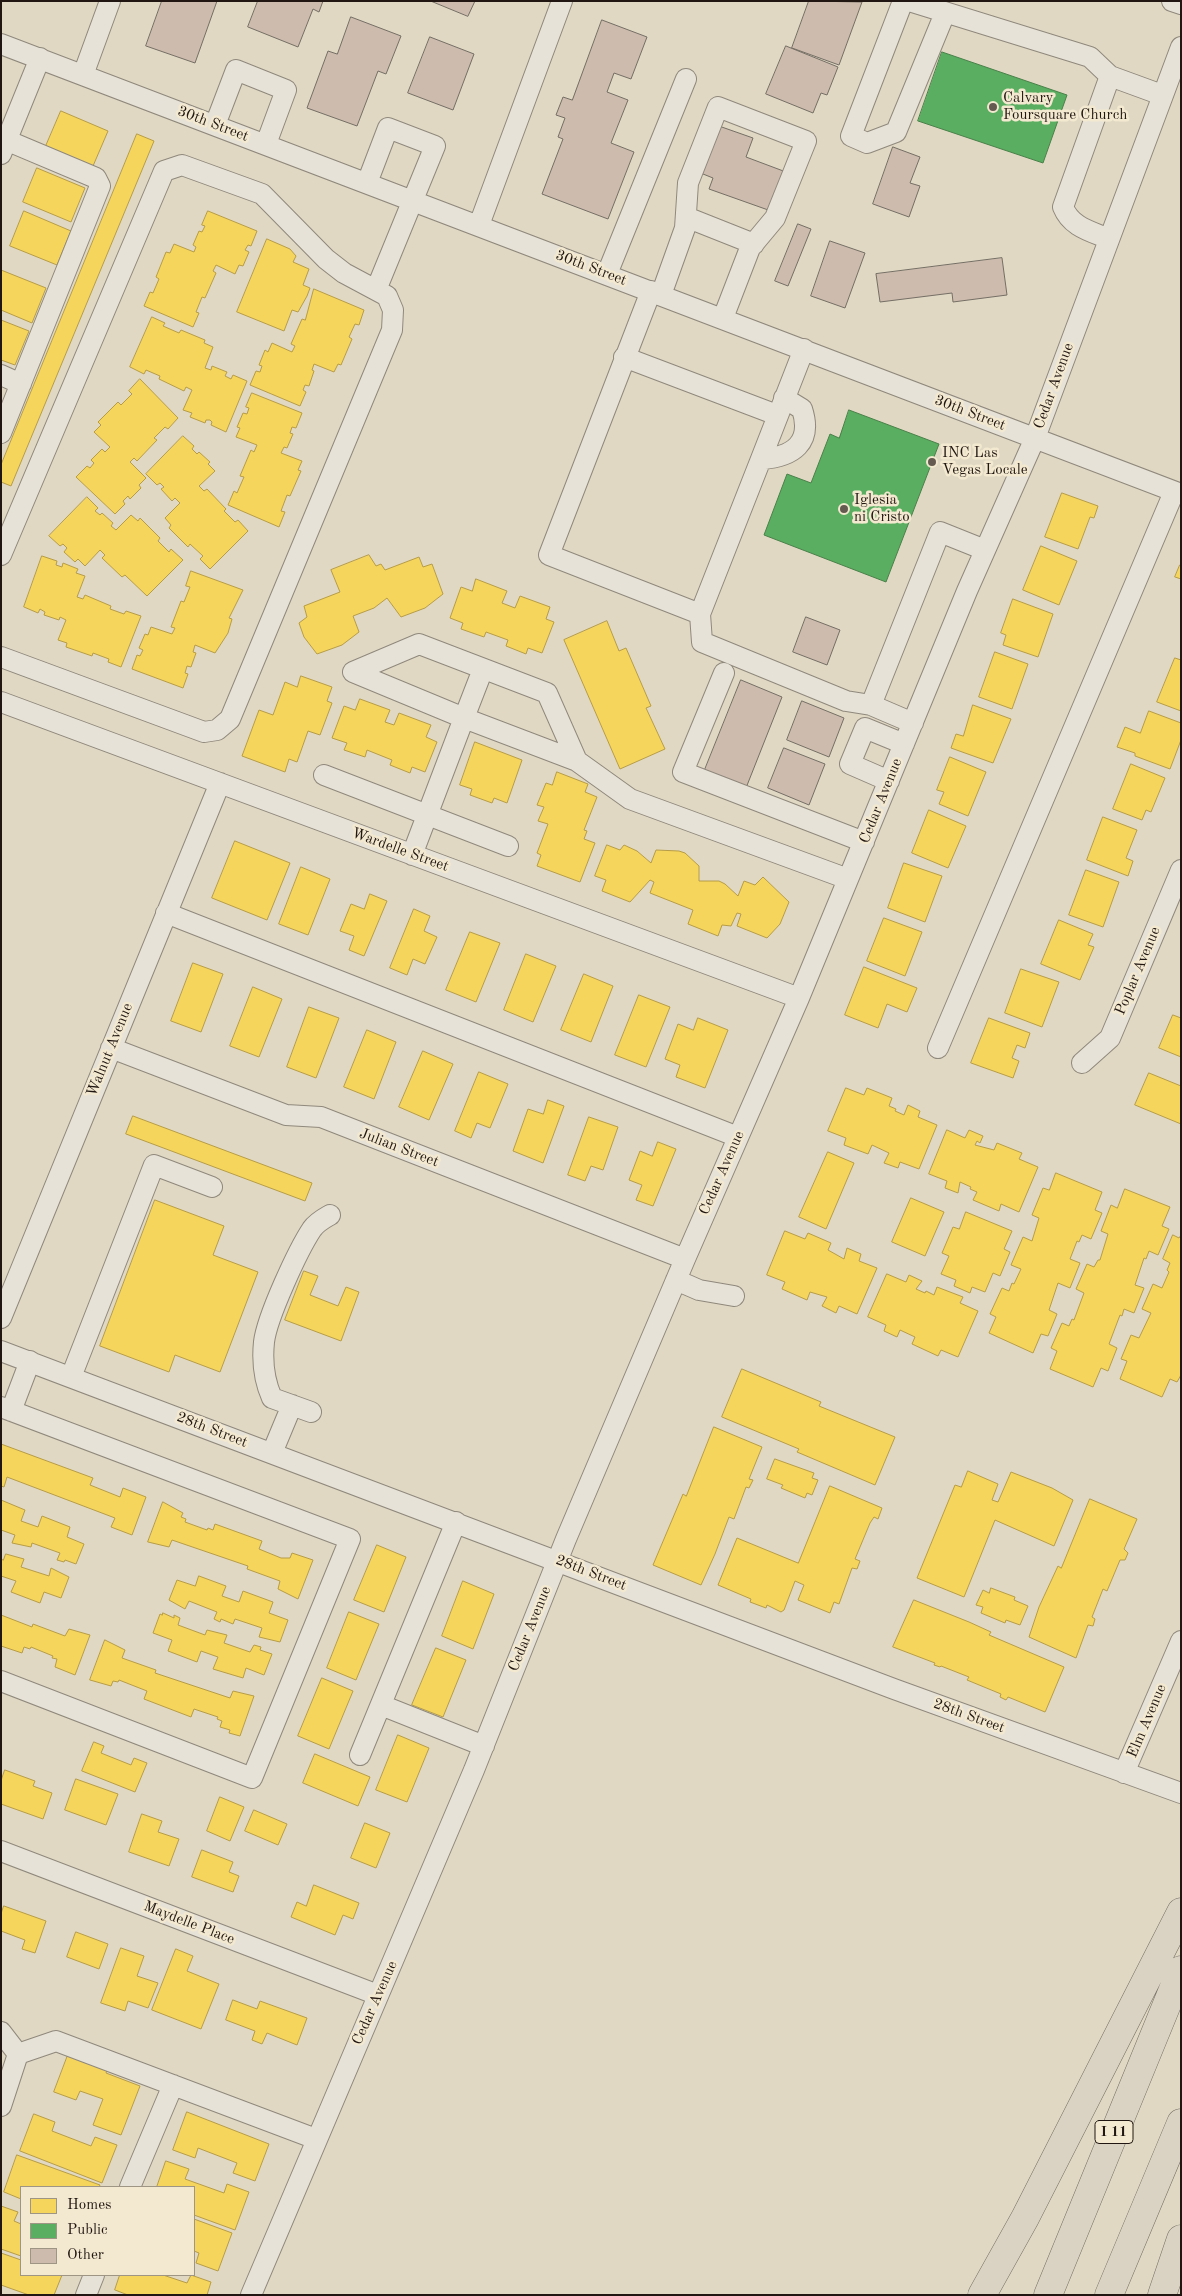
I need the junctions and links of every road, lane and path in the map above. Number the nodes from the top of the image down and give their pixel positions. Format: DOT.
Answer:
graph roads {
  1 [pos="110,1"];
  2 [pos="562,1"];
  3 [pos="902,1"];
  4 [pos="909,1"];
  5 [pos="1172,1"];
  6 [pos="1181,4"];
  7 [pos="945,13"];
  8 [pos="1,44"];
  9 [pos="1181,47"];
  10 [pos="40,58"];
  11 [pos="83,74"];
  12 [pos="1110,76"];
  13 [pos="686,79"];
  14 [pos="1162,95"];
  15 [pos="215,125"];
  16 [pos="3,144"];
  17 [pos="266,144"];
  18 [pos="367,183"];
  19 [pos="413,200"];
  20 [pos="686,217"];
  21 [pos="479,226"];
  22 [pos="1109,240"];
  23 [pos="754,244"];
  24 [pos="607,274"];
  25 [pos="376,290"];
  26 [pos="656,293"];
  27 [pos="723,318"];
  28 [pos="804,349"];
  29 [pos="624,357"];
  30 [pos="1,375"];
  31 [pos="21,384"];
  32 [pos="781,407"];
  33 [pos="1,433"];
  34 [pos="1035,438"];
  35 [pos="761,458"];
  36 [pos="1178,493"];
  37 [pos="985,550"];
  38 [pos="1,555"];
  39 [pos="700,614"];
  40 [pos="1,658"];
  41 [pos="483,669"];
  42 [pos="724,673"];
  43 [pos="1,702"];
  44 [pos="871,705"];
  45 [pos="464,718"];
  46 [pos="913,723"];
  47 [pos="904,744"];
  48 [pos="577,761"];
  49 [pos="324,775"];
  50 [pos="889,781"];
  51 [pos="220,783"];
  52 [pos="426,814"];
  53 [pos="864,842"];
  54 [pos="508,846"];
  55 [pos="412,855"];
  56 [pos="1181,870"];
  57 [pos="848,879"];
  58 [pos="166,913"];
  59 [pos="799,998"];
  60 [pos="111,1048"];
  61 [pos="938,1048"];
  62 [pos="1082,1063"];
  63 [pos="738,1137"];
  64 [pos="212,1187"];
  65 [pos="330,1216"];
  66 [pos="684,1259"];
  67 [pos="676,1280"];
  68 [pos="734,1296"];
  69 [pos="1,1318"];
  70 [pos="1,1351"];
  71 [pos="30,1362"];
  72 [pos="70,1377"];
  73 [pos="292,1405"];
  74 [pos="6,1409"];
  75 [pos="311,1412"];
  76 [pos="272,1453"];
  77 [pos="456,1522"];
  78 [pos="557,1560"];
  79 [pos="1181,1641"];
  80 [pos="1,1681"];
  81 [pos="381,1705"];
  82 [pos="484,1746"];
  83 [pos="360,1755"];
  84 [pos="1124,1773"];
  85 [pos="1181,1793"];
  86 [pos="1,1851"];
  87 [pos="1181,1912"];
  88 [pos="1181,1970"];
  89 [pos="378,1995"];
  90 [pos="1,2032"];
  91 [pos="18,2054"];
  92 [pos="173,2085"];
  93 [pos="1,2106"];
  94 [pos="1181,2123"];
  95 [pos="316,2139"];
  96 [pos="130,2186"];
  97 [pos="1181,2239"];
  98 [pos="94,2276"];
  99 [pos="86,2295"];
  100 [pos="251,2295"];
  101 [pos="982,2295"];
  102 [pos="1048,2295"];
  103 [pos="1109,2295"];
  104 [pos="1162,2295"];
  1 -- 11 [label="street"];
  2 -- 21 [label="street"];
  3 -- 7 [label="street"];
  4 -- 7 [label="street"];
  5 -- 6 [label="street"];
  7 -- 12 [label="street"];
  8 -- 10 [label="street, 30th Street"];
  9 -- 14 [label="street, Cedar Avenue"];
  10 -- 11 [label="street, 30th Street"];
  10 -- 16 [label="street"];
  11 -- 15 [label="street, 30th Street"];
  12 -- 14 [label="street"];
  12 -- 22 [label="street"];
  13 -- 24 [label="street"];
  14 -- 22 [label="street, Cedar Avenue"];
  15 -- 17 [label="street, 30th Street"];
  15 -- 17 [label="street"];
  16 -- 31 [label="street"];
  17 -- 18 [label="street, 30th Street"];
  18 -- 19 [label="street, 30th Street"];
  18 -- 19 [label="street"];
  19 -- 21 [label="street, 30th Street"];
  19 -- 25 [label="street"];
  20 -- 23 [label="street"];
  20 -- 23 [label="street"];
  20 -- 26 [label="street"];
  21 -- 24 [label="street, 30th Street"];
  22 -- 34 [label="street, Cedar Avenue"];
  23 -- 27 [label="street"];
  24 -- 26 [label="street, 30th Street"];
  25 -- 38 [label="street"];
  25 -- 40 [label="street"];
  26 -- 27 [label="street, 30th Street"];
  26 -- 29 [label="street"];
  27 -- 28 [label="street, 30th Street"];
  28 -- 32 [label="street"];
  28 -- 34 [label="street, 30th Street"];
  29 -- 32 [label="street"];
  29 -- 39 [label="street"];
  30 -- 31 [label="street"];
  31 -- 33 [label="street"];
  32 -- 35 [label="street"];
  32 -- 35 [label="street"];
  34 -- 36 [label="street, 30th Street"];
  34 -- 37 [label="street, Cedar Avenue"];
  35 -- 39 [label="street"];
  36 -- 61 [label="street"];
  37 -- 44 [label="street"];
  37 -- 46 [label="street, Cedar Avenue"];
  39 -- 44 [label="street"];
  41 -- 45 [label="street"];
  41 -- 45 [label="street"];
  41 -- 48 [label="street"];
  42 -- 53 [label="street"];
  43 -- 51 [label="street, Wardelle Street"];
  44 -- 46 [label="street"];
  45 -- 48 [label="street"];
  45 -- 52 [label="street"];
  46 -- 47 [label="street, Cedar Avenue"];
  47 -- 50 [label="street, Cedar Avenue"];
  47 -- 50 [label="street"];
  48 -- 57 [label="street"];
  49 -- 52 [label="street"];
  50 -- 53 [label="street, Cedar Avenue"];
  51 -- 55 [label="street, Wardelle Street"];
  51 -- 58 [label="street, Walnut Avenue"];
  52 -- 54 [label="street"];
  52 -- 55 [label="street"];
  53 -- 57 [label="street, Cedar Avenue"];
  55 -- 59 [label="street, Wardelle Street"];
  56 -- 62 [label="street, Poplar Avenue"];
  57 -- 59 [label="street, Cedar Avenue"];
  58 -- 60 [label="street, Walnut Avenue"];
  58 -- 63 [label="street"];
  59 -- 63 [label="street, Cedar Avenue"];
  60 -- 66 [label="street, Julian Street"];
  60 -- 69 [label="street, Walnut Avenue"];
  63 -- 66 [label="street, Cedar Avenue"];
  64 -- 72 [label="street"];
  65 -- 73 [label="street"];
  66 -- 67 [label="street, Cedar Avenue"];
  67 -- 68 [label="street"];
  67 -- 78 [label="street, Cedar Avenue"];
  70 -- 71 [label="street, 28th Street"];
  71 -- 72 [label="street, 28th Street"];
  71 -- 74 [label="street"];
  72 -- 76 [label="street, 28th Street"];
  73 -- 75 [label="street"];
  73 -- 76 [label="street"];
  74 -- 80 [label="street"];
  76 -- 77 [label="street, 28th Street"];
  77 -- 78 [label="street, 28th Street"];
  77 -- 81 [label="street"];
  78 -- 82 [label="street, Cedar Avenue"];
  78 -- 84 [label="street, 28th Street"];
  79 -- 84 [label="street, Elm Avenue"];
  81 -- 82 [label="street"];
  81 -- 83 [label="street"];
  82 -- 89 [label="street, Cedar Avenue"];
  84 -- 85 [label="street, 28th Street"];
  86 -- 89 [label="street, Maydelle Place"];
  87 -- 101 [label="highway"];
  88 -- 102 [label="highway, I 11"];
  89 -- 95 [label="street, Cedar Avenue"];
  90 -- 91 [label="street"];
  91 -- 92 [label="street"];
  91 -- 93 [label="street"];
  92 -- 95 [label="street"];
  92 -- 96 [label="street"];
  94 -- 103 [label="highway"];
  95 -- 100 [label="street, Cedar Avenue"];
  97 -- 104 [label="highway"];
  98 -- 99 [label="street"];
}
